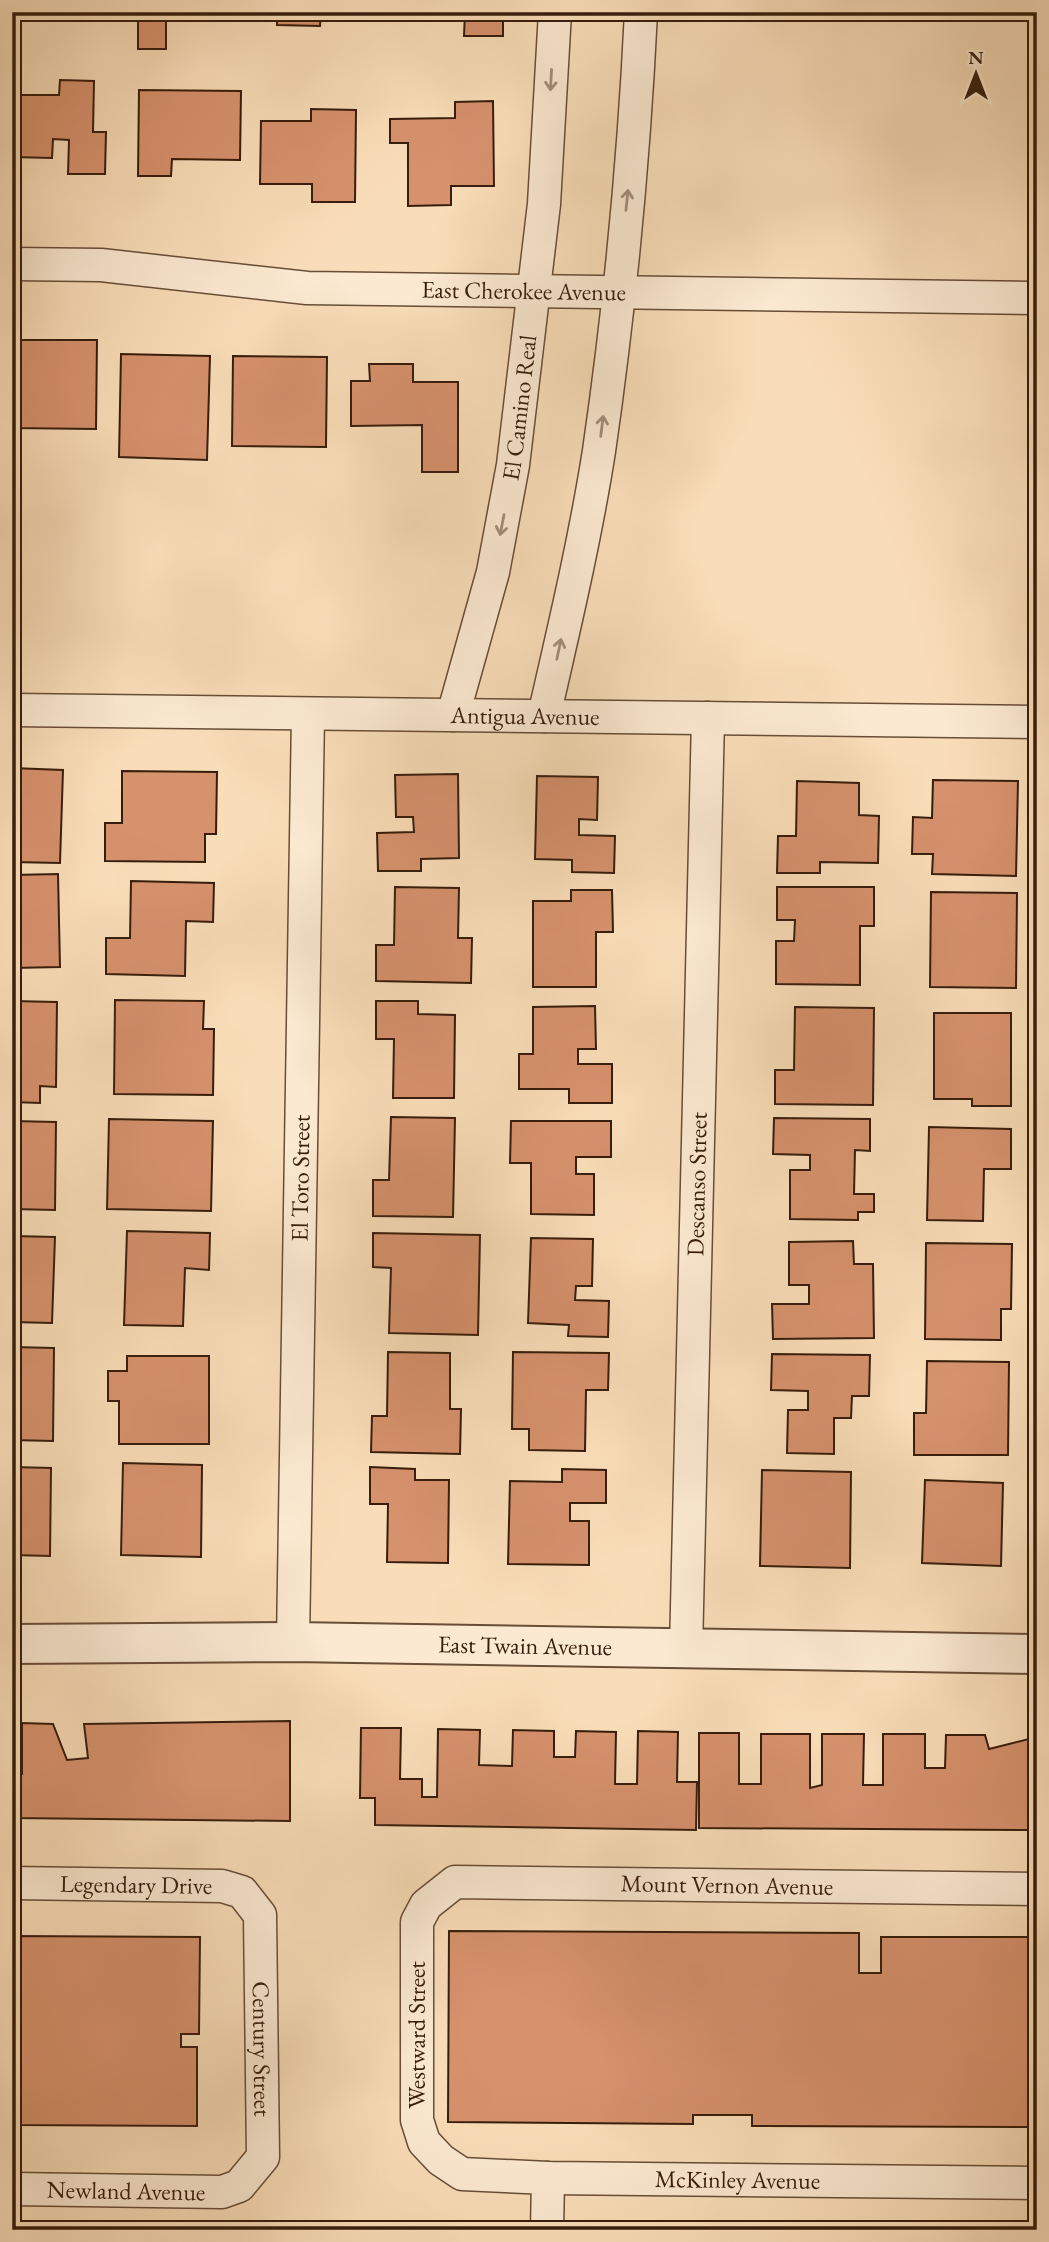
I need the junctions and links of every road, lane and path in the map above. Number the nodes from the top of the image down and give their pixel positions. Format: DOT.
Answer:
graph roads {
  1 [pos="555,12"];
  2 [pos="641,12"];
  3 [pos="12,264"];
  4 [pos="534,291"];
  5 [pos="618,292"];
  6 [pos="1037,298"];
  7 [pos="12,710"];
  8 [pos="308,714"];
  9 [pos="453,715"];
  10 [pos="544,716"];
  11 [pos="708,718"];
  12 [pos="1037,722"];
  13 [pos="293,1642"];
  14 [pos="12,1644"];
  15 [pos="686,1650"];
  16 [pos="1037,1654"];
  17 [pos="12,1883"];
  18 [pos="1037,1889"];
  19 [pos="426,1905"];
  20 [pos="253,1908"];
  21 [pos="441,2160"];
  22 [pos="548,2178"];
  23 [pos="1037,2183"];
  24 [pos="239,2186"];
  25 [pos="12,2189"];
  26 [pos="547,2230"];
  1 -- 4 [label="street, El Camino Real, one-way"];
  5 -- 2 [label="street, one-way"];
  3 -- 4 [label="street, East Cherokee Avenue"];
  4 -- 5 [label="street, East Cherokee Avenue"];
  4 -- 9 [label="street, El Camino Real, one-way"];
  5 -- 6 [label="street, East Cherokee Avenue"];
  10 -- 5 [label="street, one-way"];
  7 -- 8 [label="street, Antigua Avenue"];
  8 -- 9 [label="street, Antigua Avenue"];
  8 -- 13 [label="street, El Toro Street"];
  9 -- 10 [label="street, Antigua Avenue"];
  10 -- 11 [label="street, Antigua Avenue"];
  11 -- 12 [label="street, Antigua Avenue"];
  11 -- 15 [label="street, Descanso Street"];
  13 -- 14 [label="street, East Twain Avenue"];
  13 -- 15 [label="street, East Twain Avenue"];
  15 -- 16 [label="street, East Twain Avenue"];
  17 -- 20 [label="street, Legendary Drive"];
  18 -- 19 [label="street, Mount Vernon Avenue"];
  19 -- 21 [label="street, Westward Street"];
  20 -- 24 [label="street, Century Street"];
  21 -- 22 [label="street, McKinley Avenue"];
  22 -- 23 [label="street, McKinley Avenue"];
  22 -- 26 [label="street"];
  24 -- 25 [label="street, Newland Avenue"];
}
